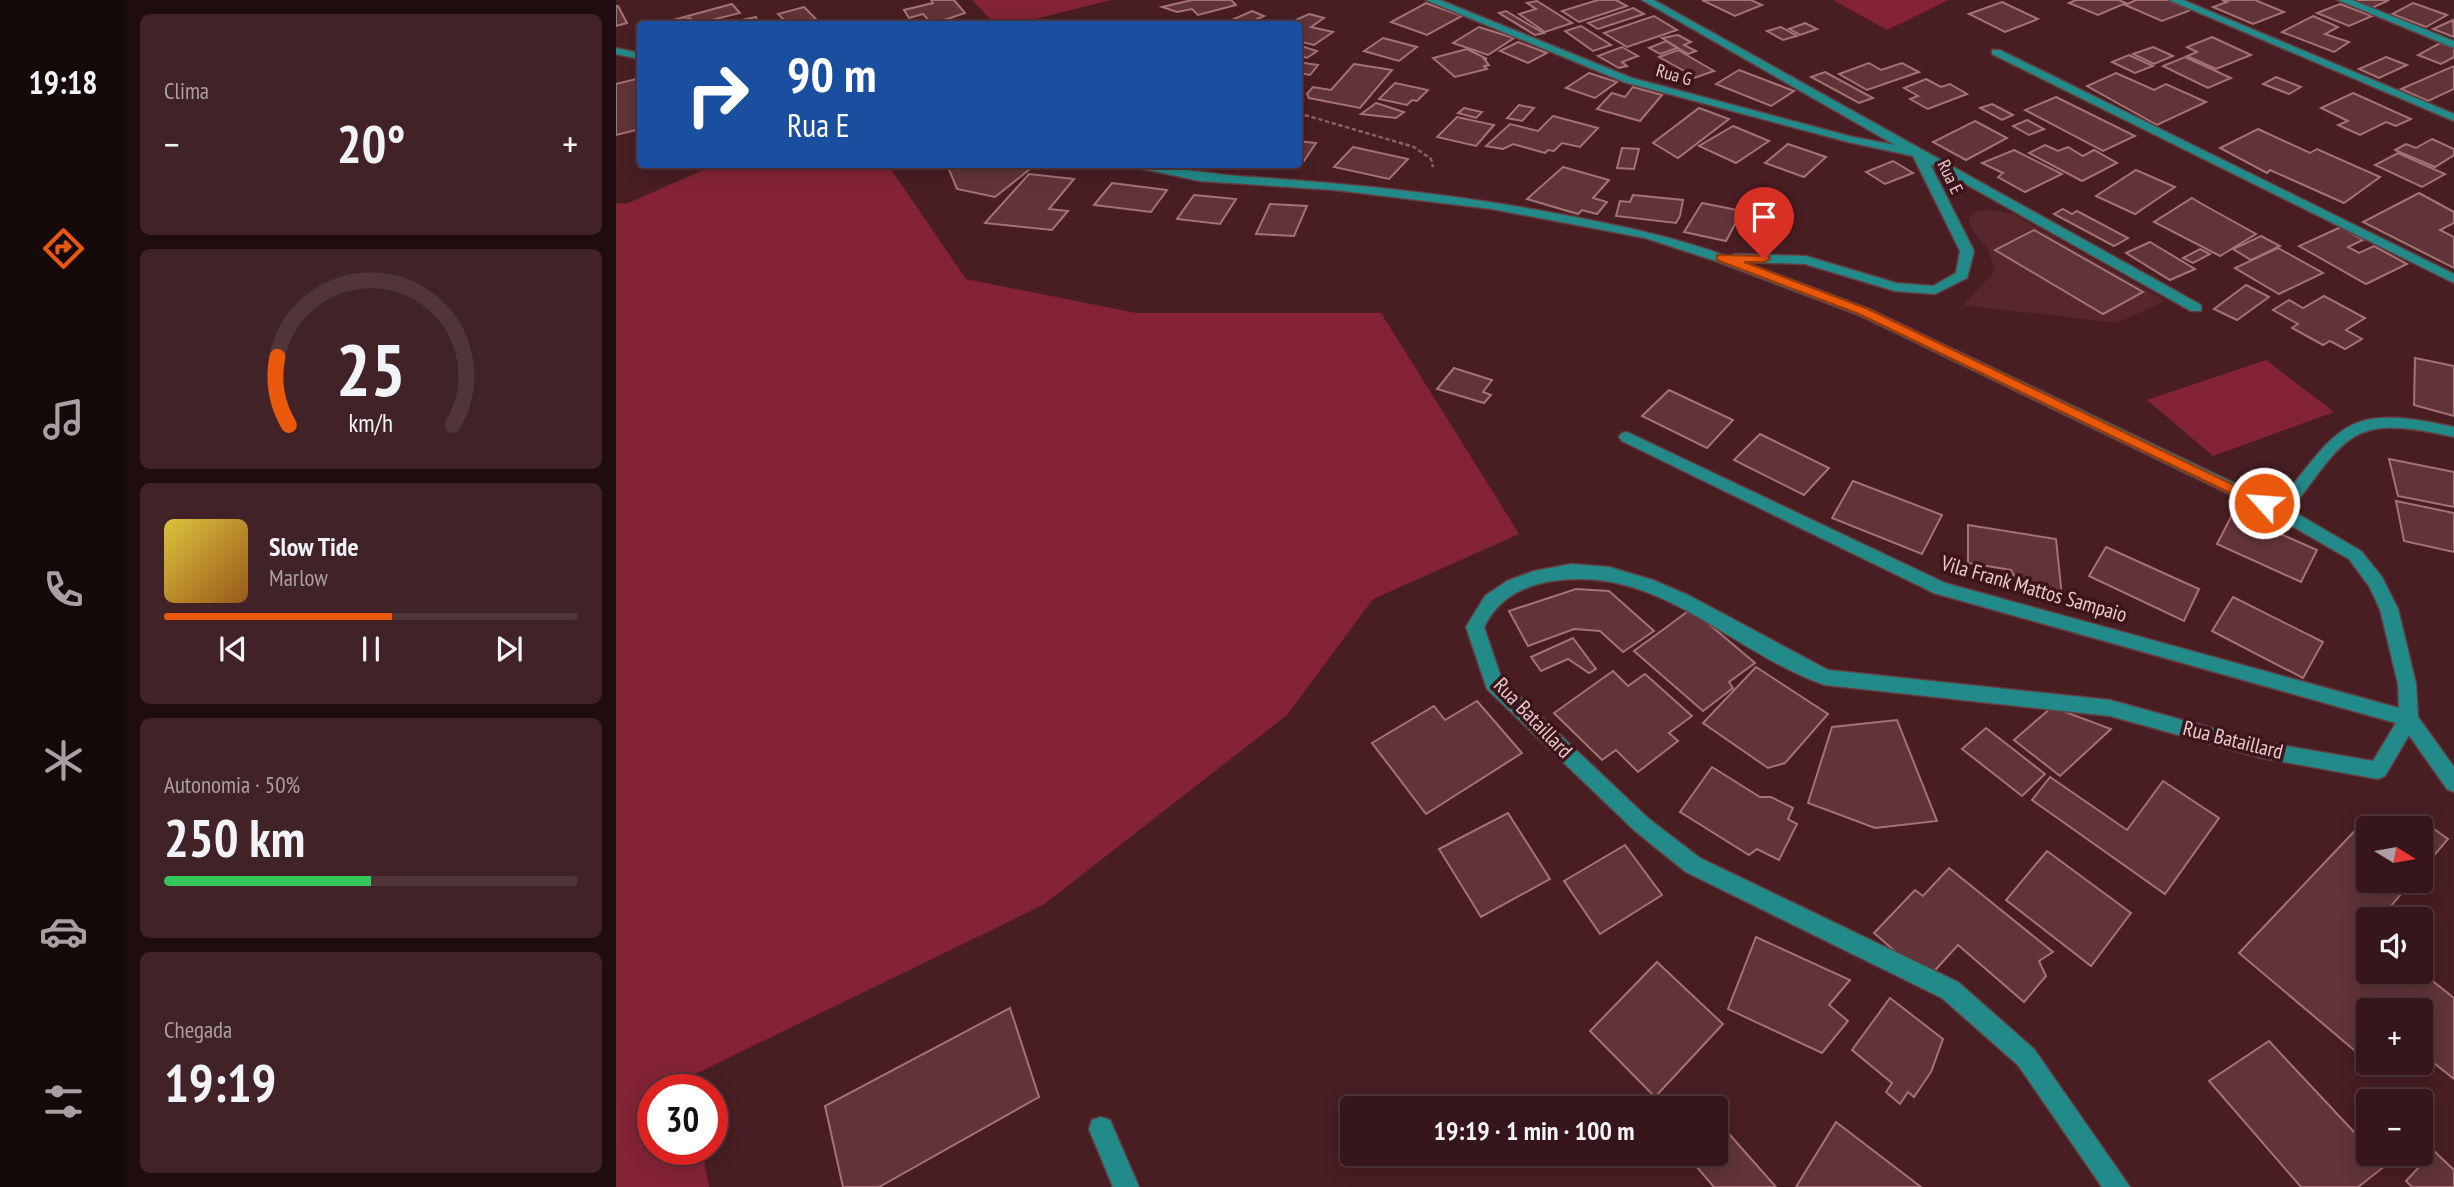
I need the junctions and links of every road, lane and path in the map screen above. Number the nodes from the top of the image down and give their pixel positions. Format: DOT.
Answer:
graph roads {
  1 [pos="1431,0"];
  2 [pos="1647,0"];
  3 [pos="2174,0"];
  4 [pos="2343,0"];
  5 [pos="2454,45"];
  6 [pos="616,51"];
  7 [pos="1996,52"];
  8 [pos="637,55"];
  9 [pos="1302,114"];
  10 [pos="2454,118"];
  11 [pos="1918,153"];
  12 [pos="1149,168"];
  13 [pos="1426,197"];
  14 [pos="1721,257"];
  15 [pos="2454,279"];
  16 [pos="2196,308"];
  17 [pos="2454,432"];
  18 [pos="1627,438"];
  19 [pos="2281,512"];
  20 [pos="2409,719"];
  21 [pos="2454,783"];
  22 [pos="1101,1129"];
  23 [pos="1126,1187"];
  24 [pos="2117,1187"];
  1 -- 11 [label="street, Rua G"];
  2 -- 11 [label="street, Rua E"];
  3 -- 10 [label="street"];
  4 -- 5 [label="street"];
  6 -- 8 [label="street"];
  7 -- 15 [label="street"];
  9 -- 13 [label="path"];
  11 -- 14 [label="street, Rua E"];
  11 -- 16 [label="street"];
  12 -- 13 [label="street"];
  13 -- 14 [label="street"];
  14 -- 19 [label="street"];
  17 -- 19 [label="street"];
  18 -- 20 [label="street, Vila Frank Mattos Sampaio"];
  19 -- 20 [label="street"];
  20 -- 21 [label="street"];
  20 -- 24 [label="street, Rua Bataillard"];
  22 -- 23 [label="street"];
}
